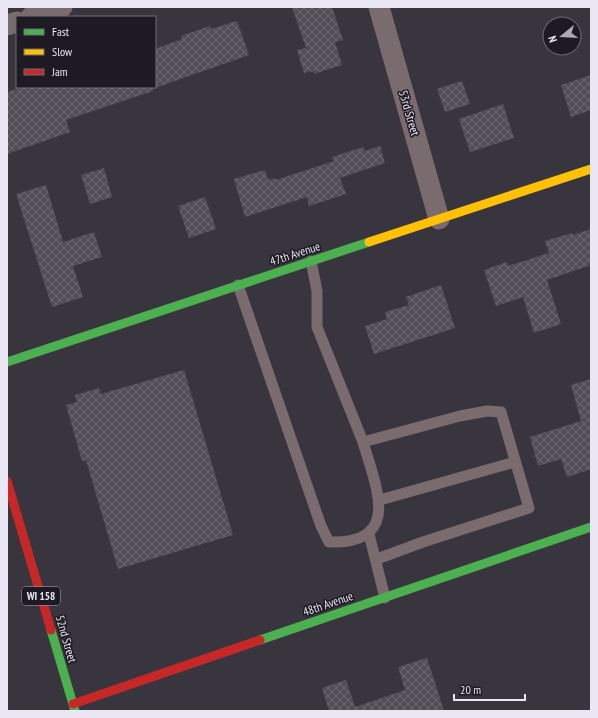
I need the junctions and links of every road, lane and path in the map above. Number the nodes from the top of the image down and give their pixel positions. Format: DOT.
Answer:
graph roads {
  1 [pos="62,7"];
  2 [pos="379,7"];
  3 [pos="34,16"];
  4 [pos="591,169"];
  5 [pos="439,219"];
  6 [pos="311,261"];
  7 [pos="238,285"];
  8 [pos="7,362"];
  9 [pos="363,442"];
  10 [pos="515,462"];
  11 [pos="7,481"];
  12 [pos="380,500"];
  13 [pos="591,527"];
  14 [pos="369,534"];
  15 [pos="377,559"];
  16 [pos="386,598"];
  17 [pos="74,708"];
  1 -- 3 [label="street"];
  2 -- 5 [label="street, 53rd Street"];
  4 -- 5 [label="street, 47th Avenue"];
  5 -- 6 [label="street, 47th Avenue"];
  6 -- 7 [label="street, 47th Avenue"];
  6 -- 9 [label="lane"];
  7 -- 8 [label="street, 47th Avenue"];
  7 -- 14 [label="lane"];
  9 -- 10 [label="lane"];
  9 -- 12 [label="lane"];
  10 -- 12 [label="lane"];
  10 -- 15 [label="lane"];
  11 -- 17 [label="street, 52nd Street / WI 158"];
  12 -- 14 [label="lane"];
  13 -- 16 [label="street, 48th Avenue"];
  14 -- 15 [label="lane"];
  15 -- 16 [label="lane"];
  16 -- 17 [label="street, 48th Avenue"];
}
